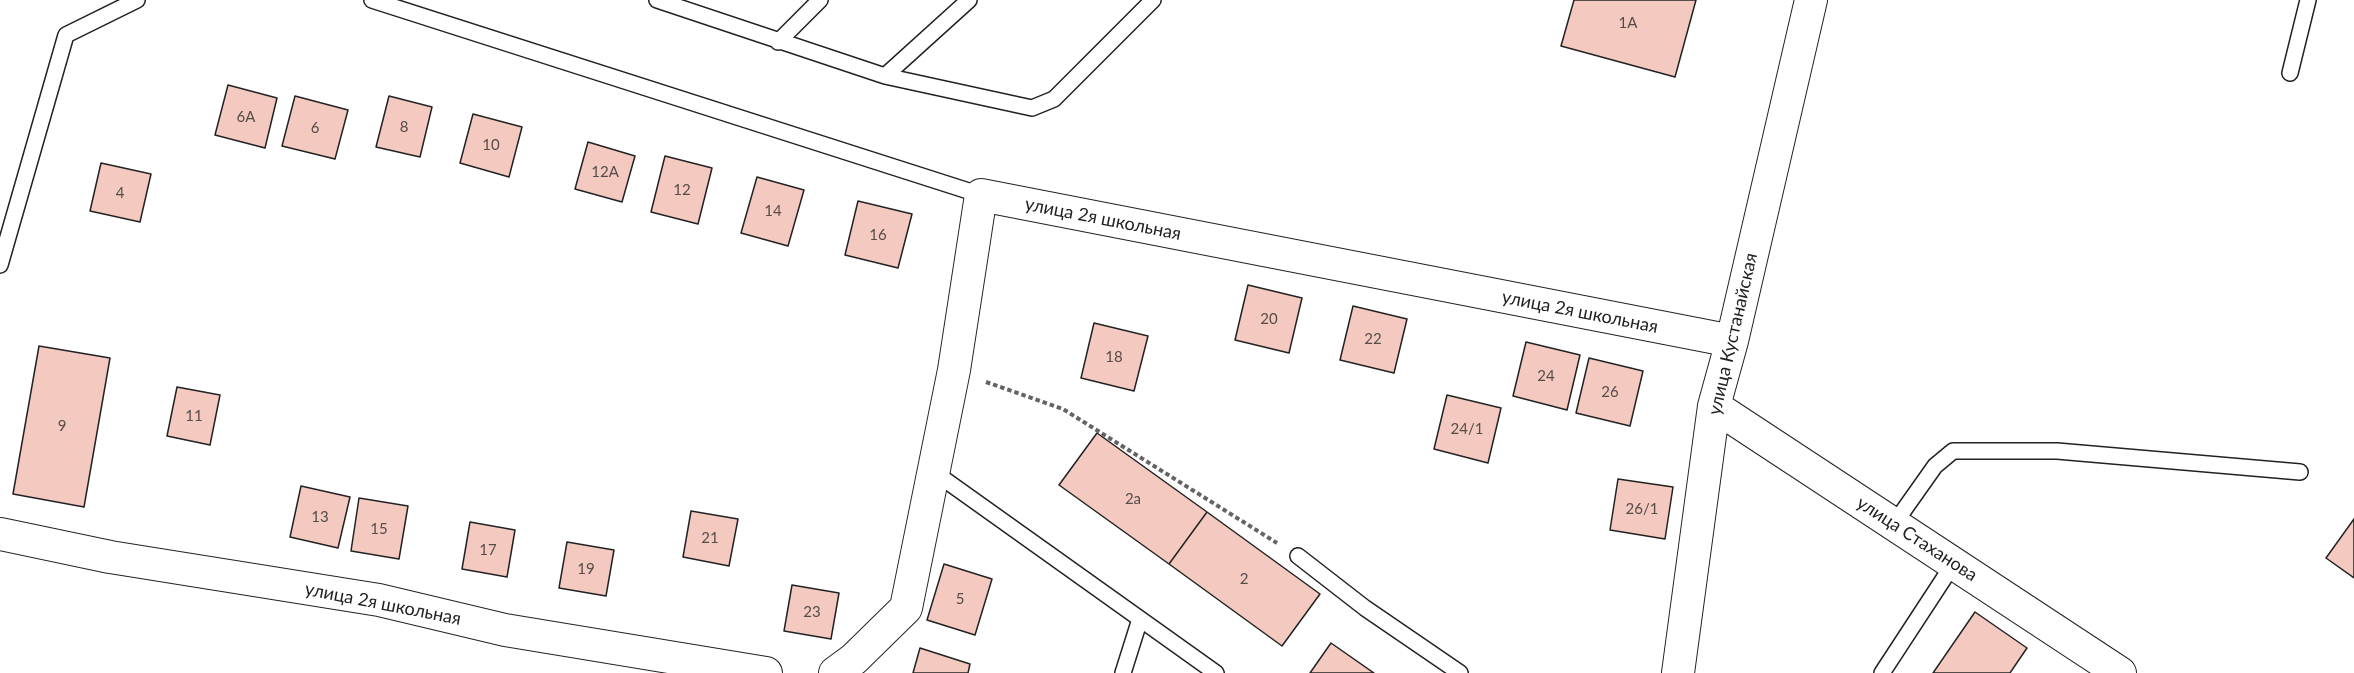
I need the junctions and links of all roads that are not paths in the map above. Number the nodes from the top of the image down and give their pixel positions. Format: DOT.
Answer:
graph roads {
  1 [pos="137,0"];
  2 [pos="372,0"];
  3 [pos="657,0"];
  4 [pos="820,0"];
  5 [pos="969,0"];
  6 [pos="1152,0"];
  7 [pos="1811,0"];
  8 [pos="2308,0"];
  9 [pos="778,42"];
  10 [pos="2290,73"];
  11 [pos="885,76"];
  12 [pos="981,195"];
  13 [pos="0,265"];
  14 [pos="1732,341"];
  15 [pos="1714,406"];
  16 [pos="2300,471"];
  17 [pos="934,472"];
  18 [pos="1894,524"];
  19 [pos="0,534"];
  20 [pos="1298,556"];
  21 [pos="1954,563"];
  22 [pos="1140,619"];
  23 [pos="766,673"];
  24 [pos="835,673"];
  25 [pos="1123,673"];
  26 [pos="1216,673"];
  27 [pos="1460,673"];
  28 [pos="1678,673"];
  29 [pos="1882,673"];
  30 [pos="2120,673"];
  1 -- 13 [label="lane"];
  2 -- 12 [label="lane"];
  3 -- 9 [label="lane"];
  4 -- 9 [label="lane"];
  5 -- 11 [label="lane"];
  6 -- 11 [label="lane"];
  7 -- 14 [label="street, улица Кустанайская"];
  8 -- 10 [label="lane"];
  9 -- 11 [label="lane"];
  12 -- 14 [label="street, улица 2я школьная"];
  12 -- 17 [label="street"];
  14 -- 15 [label="street, улица Кустанайская"];
  15 -- 18 [label="street, улица Стаханова"];
  15 -- 28 [label="street, улица Кустанайская"];
  16 -- 18 [label="lane"];
  17 -- 22 [label="lane"];
  17 -- 24 [label="street"];
  18 -- 21 [label="street, улица Стаханова"];
  19 -- 23 [label="street, улица 2я школьная"];
  20 -- 27 [label="lane"];
  21 -- 29 [label="lane"];
  21 -- 30 [label="street, улица Стаханова"];
  22 -- 25 [label="lane"];
  22 -- 26 [label="lane"];
}
